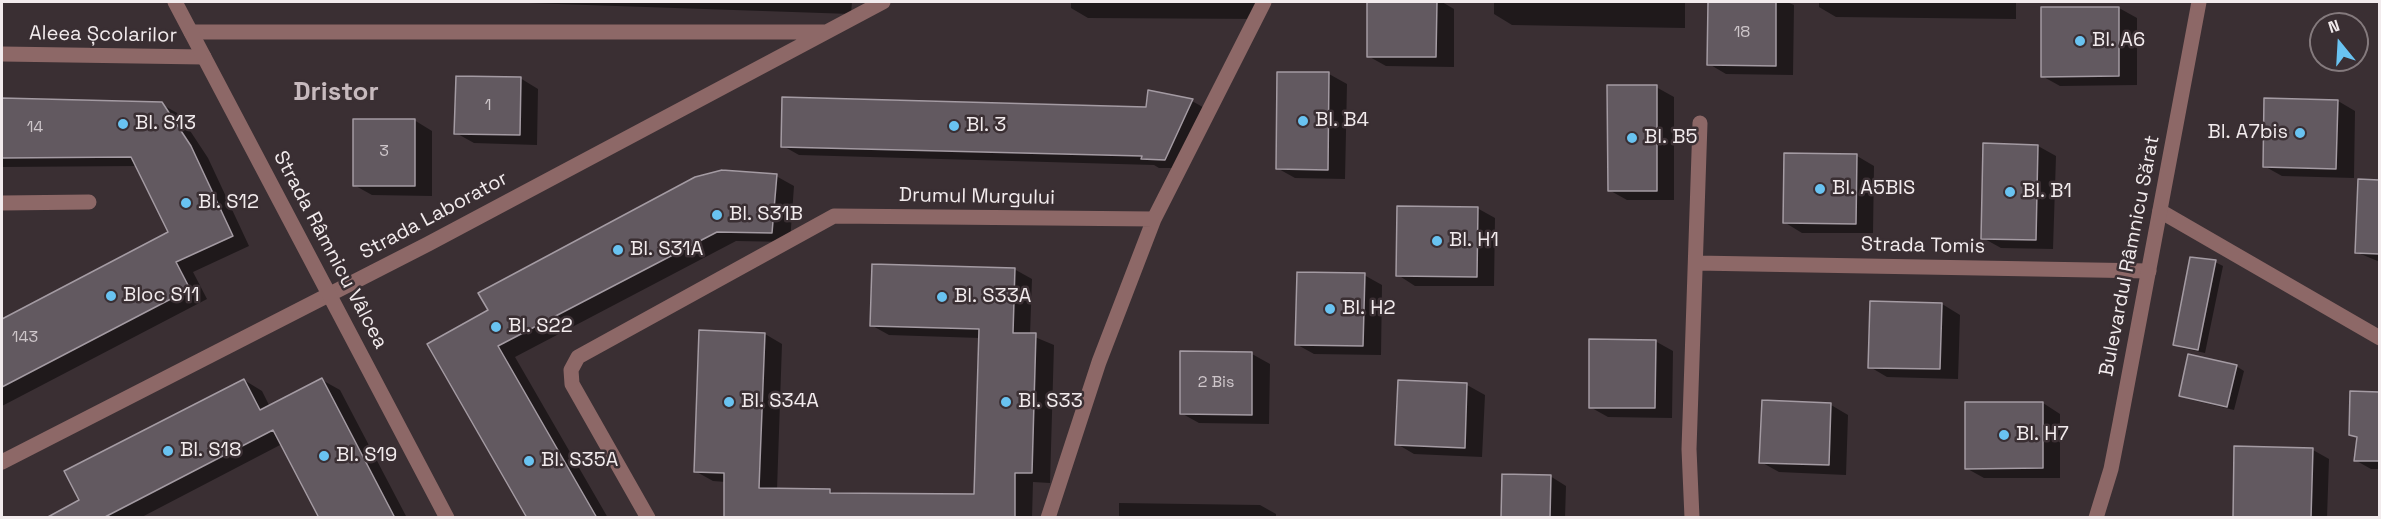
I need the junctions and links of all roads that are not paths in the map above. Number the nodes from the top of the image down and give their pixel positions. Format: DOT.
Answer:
graph roads {
  1 [pos="175,2"];
  2 [pos="883,2"];
  3 [pos="1264,2"];
  4 [pos="2199,2"];
  5 [pos="191,32"];
  6 [pos="828,32"];
  7 [pos="2,54"];
  8 [pos="204,57"];
  9 [pos="1700,123"];
  10 [pos="89,202"];
  11 [pos="2,203"];
  12 [pos="2160,211"];
  13 [pos="1154,219"];
  14 [pos="1696,263"];
  15 [pos="2149,271"];
  16 [pos="329,294"];
  17 [pos="2379,338"];
  18 [pos="2,462"];
  19 [pos="447,518"];
  20 [pos="648,518"];
  21 [pos="1048,518"];
  22 [pos="1692,518"];
  23 [pos="2096,518"];
  1 -- 5 [label="street, Strada Râmnicu Vâlcea"];
  2 -- 6 [label="street, Strada Laborator"];
  3 -- 13 [label="street"];
  4 -- 12 [label="street, Bulevardul Râmnicu Sărat"];
  5 -- 6 [label="street, Aleea Școlarilor"];
  5 -- 8 [label="street, Strada Râmnicu Vâlcea"];
  6 -- 16 [label="street, Strada Laborator"];
  7 -- 8 [label="street, Aleea Școlarilor"];
  8 -- 16 [label="street, Strada Râmnicu Vâlcea"];
  9 -- 14 [label="street"];
  10 -- 11 [label="street"];
  12 -- 15 [label="street, Bulevardul Râmnicu Sărat"];
  12 -- 17 [label="street"];
  13 -- 20 [label="street, Drumul Murgului"];
  13 -- 21 [label="street"];
  14 -- 15 [label="street, Strada Tomis"];
  14 -- 22 [label="street"];
  15 -- 23 [label="street, Bulevardul Râmnicu Sărat"];
  16 -- 18 [label="street, Strada Laborator"];
  16 -- 19 [label="street, Strada Râmnicu Vâlcea"];
}
